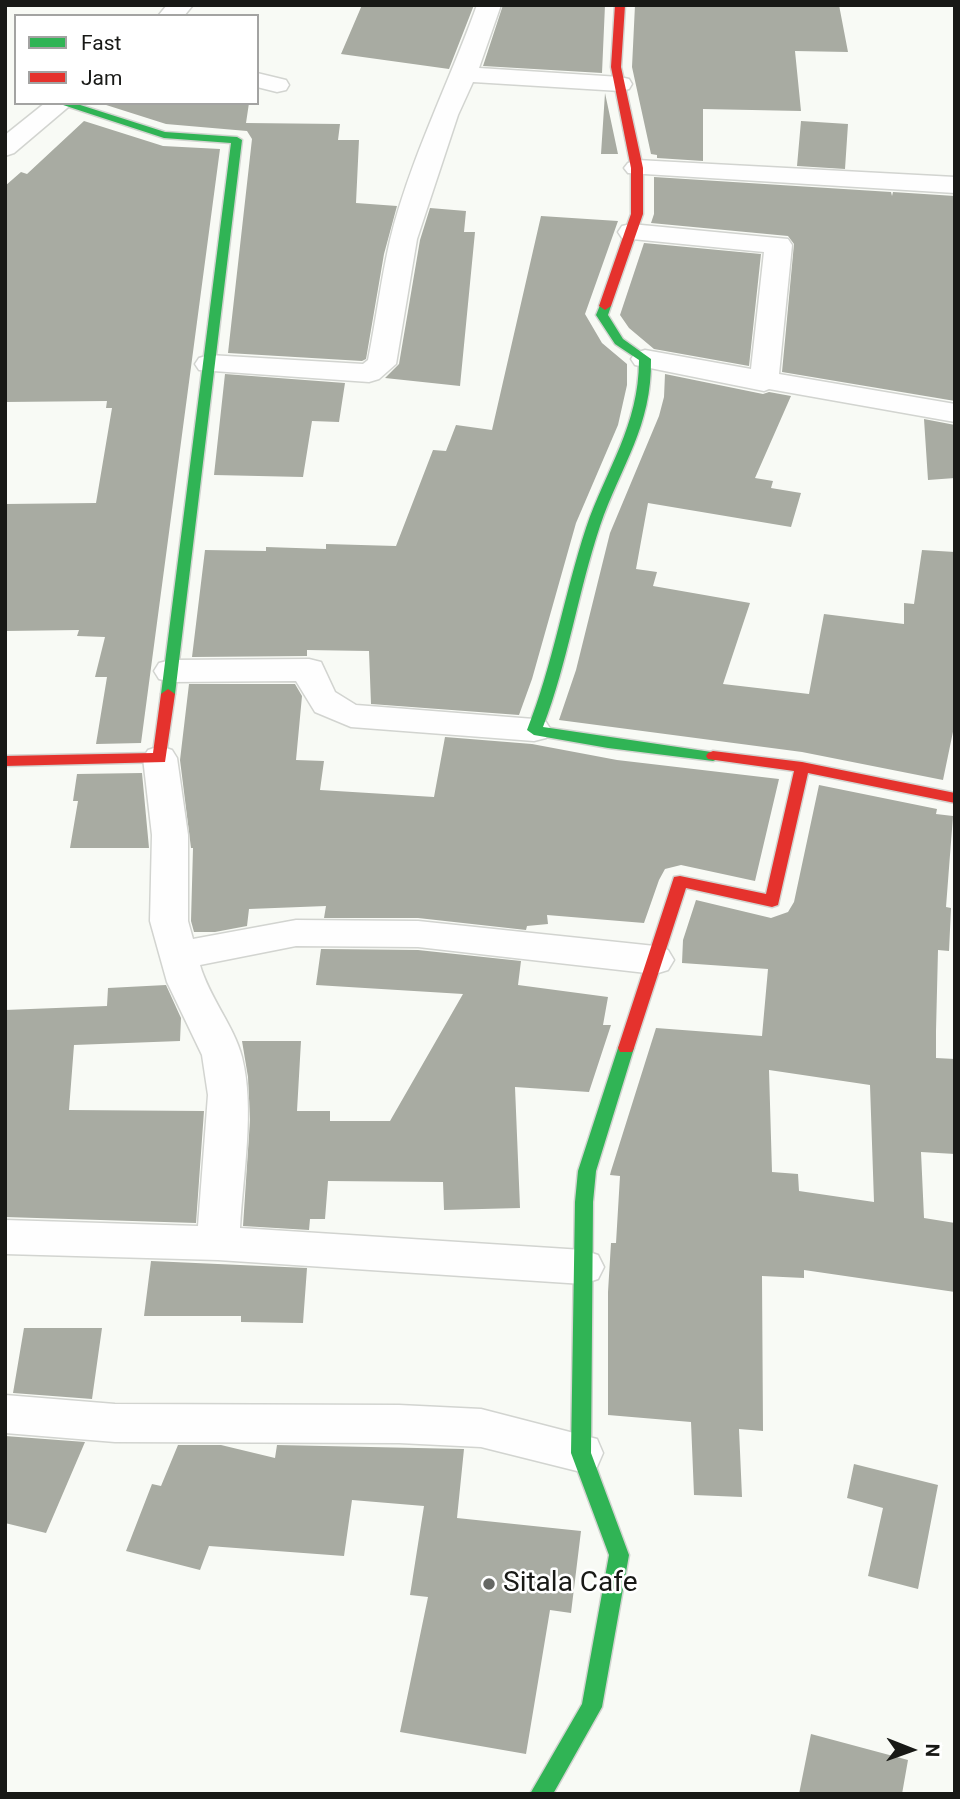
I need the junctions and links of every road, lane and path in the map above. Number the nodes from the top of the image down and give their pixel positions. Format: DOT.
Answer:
graph roads {
  1 [pos="489,5"];
  2 [pos="620,5"];
  3 [pos="465,74"];
  4 [pos="620,84"];
  5 [pos="58,105"];
  6 [pos="67,105"];
  7 [pos="9,142"];
  8 [pos="637,168"];
  9 [pos="955,185"];
  10 [pos="631,232"];
  11 [pos="645,359"];
  12 [pos="209,364"];
  13 [pos="764,382"];
  14 [pos="955,413"];
  15 [pos="171,671"];
  16 [pos="534,730"];
  17 [pos="160,758"];
  18 [pos="5,761"];
  19 [pos="802,767"];
  20 [pos="955,798"];
  21 [pos="179,955"];
  22 [pos="655,960"];
  23 [pos="5,1237"];
  24 [pos="218,1243"];
  25 [pos="583,1267"];
  26 [pos="5,1414"];
  27 [pos="581,1453"];
  28 [pos="541,1794"];
  1 -- 3 [label="street"];
  2 -- 4 [label="street"];
  3 -- 4 [label="street"];
  3 -- 12 [label="street"];
  4 -- 8 [label="street"];
  5 -- 7 [label="street"];
  6 -- 12 [label="street"];
  8 -- 9 [label="street"];
  8 -- 10 [label="street"];
  10 -- 11 [label="street"];
  10 -- 13 [label="street"];
  11 -- 13 [label="street"];
  11 -- 16 [label="street"];
  12 -- 15 [label="street"];
  13 -- 14 [label="street"];
  15 -- 16 [label="street"];
  15 -- 17 [label="street"];
  16 -- 19 [label="street"];
  17 -- 18 [label="street"];
  17 -- 21 [label="street"];
  19 -- 20 [label="street"];
  19 -- 22 [label="street"];
  21 -- 22 [label="street"];
  21 -- 24 [label="street"];
  22 -- 25 [label="street"];
  23 -- 24 [label="street"];
  24 -- 25 [label="street"];
  25 -- 27 [label="street"];
  26 -- 27 [label="street"];
  27 -- 28 [label="street"];
}
